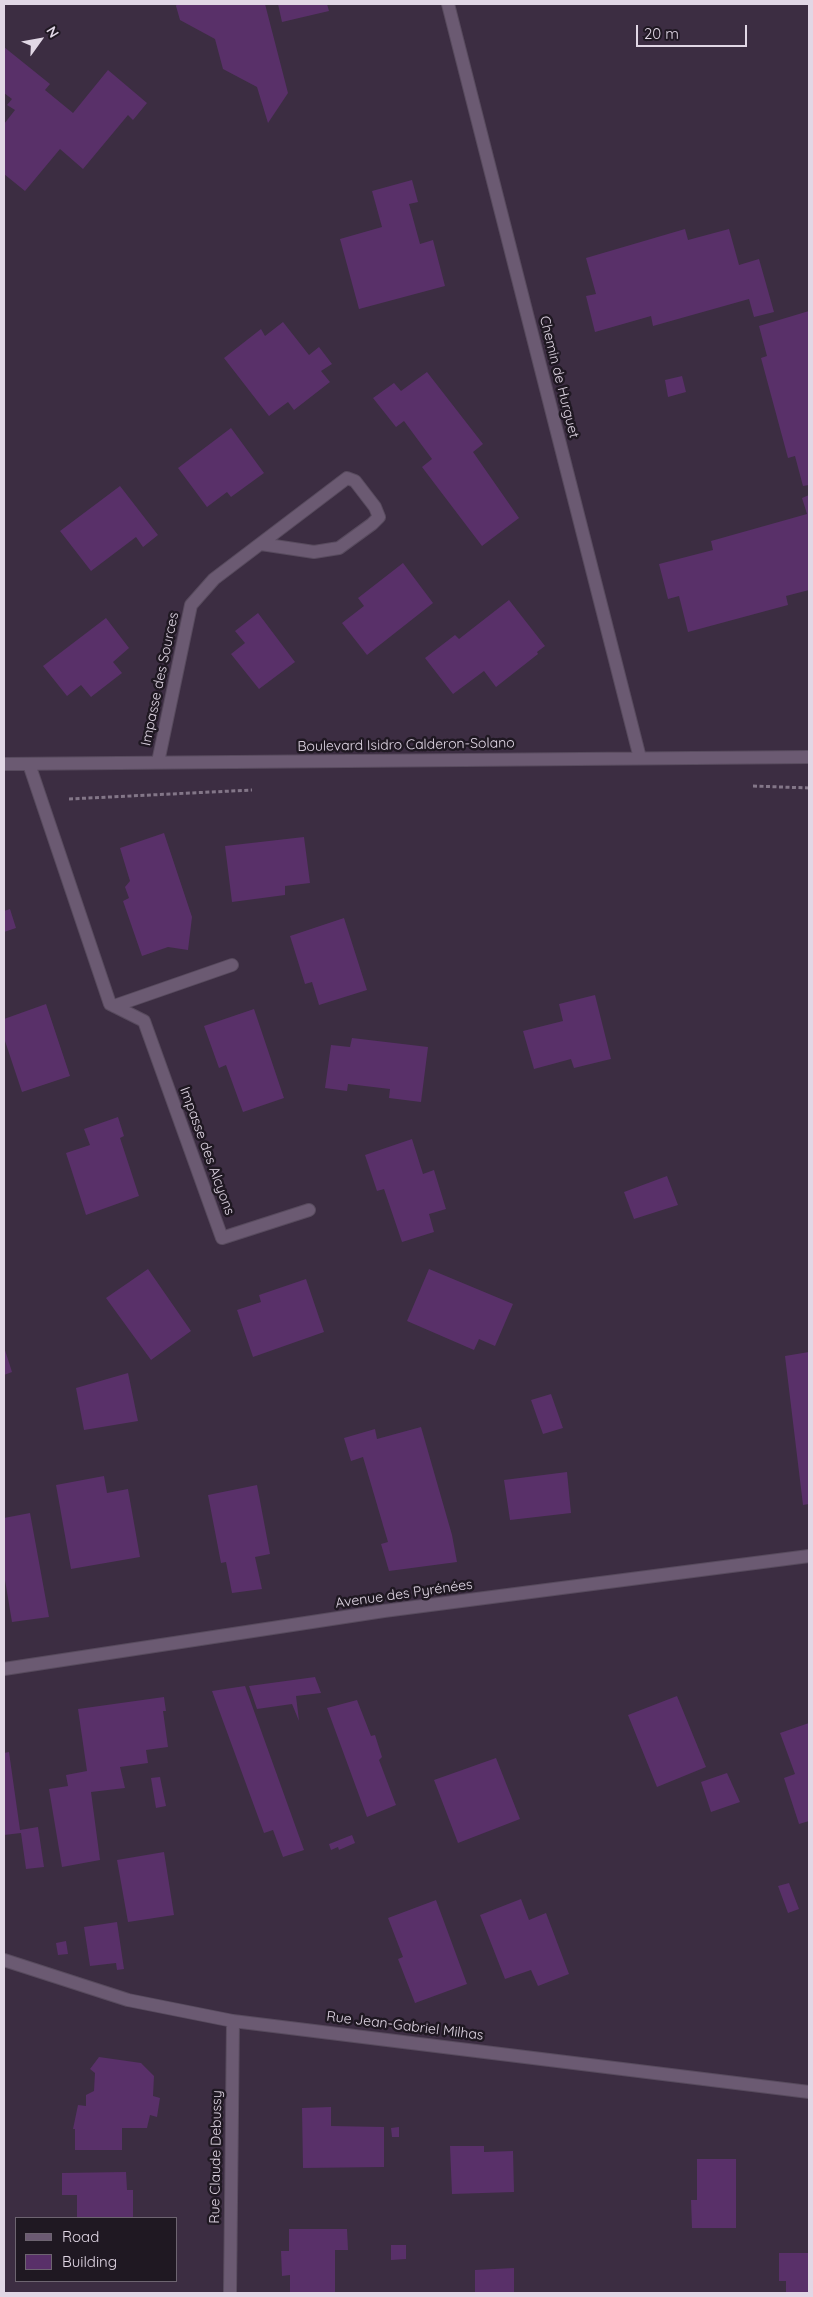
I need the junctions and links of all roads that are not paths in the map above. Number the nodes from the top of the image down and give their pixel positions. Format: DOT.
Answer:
graph roads {
  1 [pos="448,4"];
  2 [pos="261,544"];
  3 [pos="809,757"];
  4 [pos="640,758"];
  5 [pos="158,762"];
  6 [pos="4,764"];
  7 [pos="29,764"];
  8 [pos="232,965"];
  9 [pos="114,1006"];
  10 [pos="309,1210"];
  11 [pos="809,1556"];
  12 [pos="4,1669"];
  13 [pos="4,1960"];
  14 [pos="233,2021"];
  15 [pos="809,2092"];
  16 [pos="230,2293"];
  1 -- 4 [label="street, Chemin de Hurguet"];
  2 -- 2 [label="street, Impasse des Sources"];
  2 -- 5 [label="street, Impasse des Sources"];
  3 -- 4 [label="street, Boulevard Isidro Calderon-Solano"];
  4 -- 5 [label="street, Boulevard Isidro Calderon-Solano"];
  5 -- 7 [label="street, Boulevard Isidro Calderon-Solano"];
  6 -- 7 [label="street, Boulevard Isidro Calderon-Solano"];
  7 -- 9 [label="street"];
  8 -- 9 [label="street"];
  9 -- 10 [label="street, Impasse des Alcyons"];
  11 -- 12 [label="street, Avenue des Pyrénées"];
  13 -- 14 [label="street, Rue Jean-Gabriel Milhas"];
  14 -- 15 [label="street, Rue Jean-Gabriel Milhas"];
  14 -- 16 [label="street, Rue Claude Debussy"];
}
